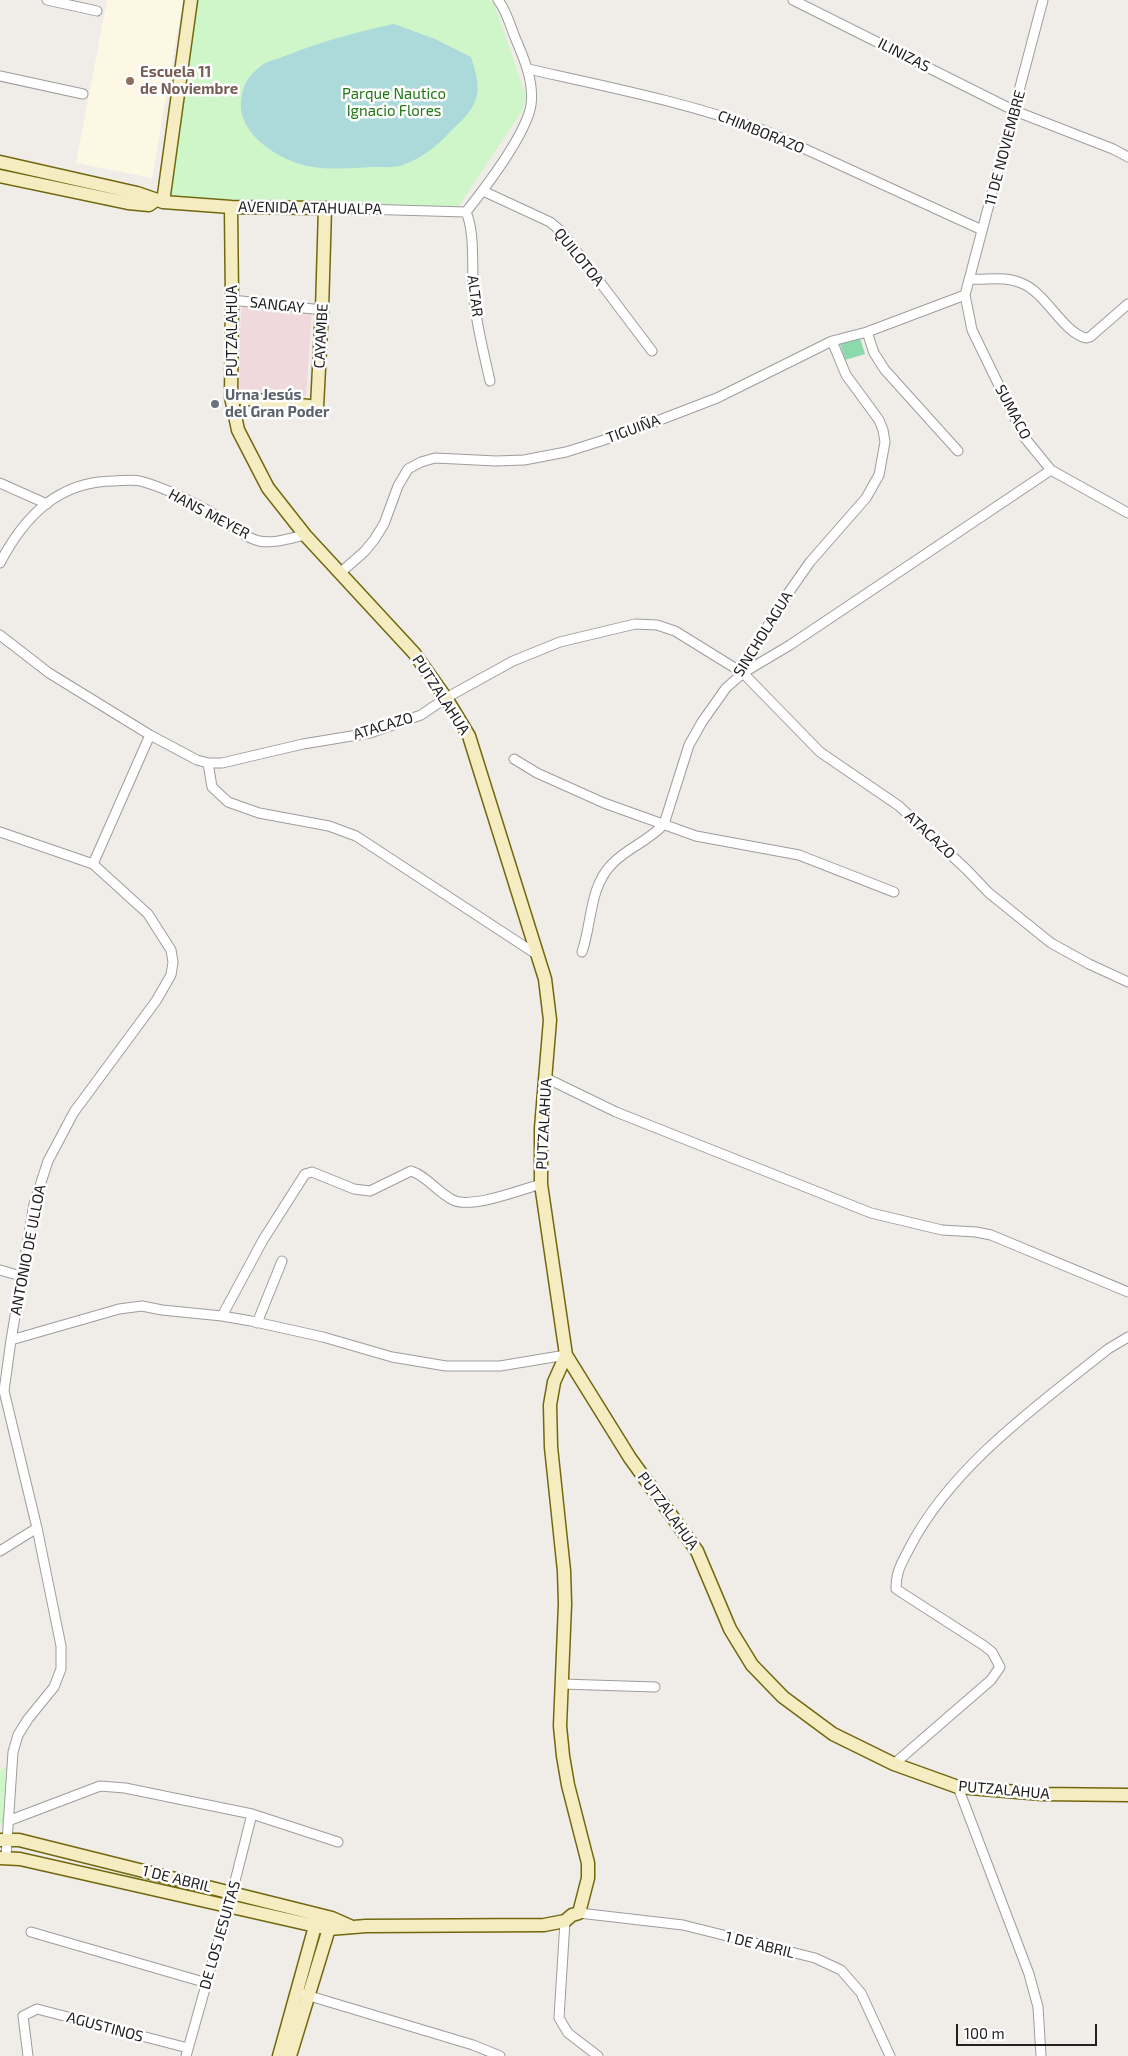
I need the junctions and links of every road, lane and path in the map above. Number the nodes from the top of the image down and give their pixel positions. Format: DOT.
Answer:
graph roads {
  1 [pos="47,0"];
  2 [pos="191,0"];
  3 [pos="498,0"];
  4 [pos="793,0"];
  5 [pos="1043,0"];
  6 [pos="96,11"];
  7 [pos="528,69"];
  8 [pos="0,76"];
  9 [pos="84,94"];
  10 [pos="1015,111"];
  11 [pos="1128,157"];
  12 [pos="0,162"];
  13 [pos="0,176"];
  14 [pos="483,191"];
  15 [pos="160,201"];
  16 [pos="231,207"];
  17 [pos="325,208"];
  18 [pos="466,212"];
  19 [pos="982,230"];
  20 [pos="971,279"];
  21 [pos="965,295"];
  22 [pos="232,300"];
  23 [pos="1128,304"];
  24 [pos="322,310"];
  25 [pos="867,332"];
  26 [pos="832,341"];
  27 [pos="652,351"];
  28 [pos="490,381"];
  29 [pos="231,397"];
  30 [pos="958,451"];
  31 [pos="1051,470"];
  32 [pos="0,483"];
  33 [pos="47,504"];
  34 [pos="1128,513"];
  35 [pos="304,535"];
  36 [pos="0,540"];
  37 [pos="10,544"];
  38 [pos="0,563"];
  39 [pos="340,573"];
  40 [pos="0,635"];
  41 [pos="742,673"];
  42 [pos="446,698"];
  43 [pos="150,735"];
  44 [pos="514,759"];
  45 [pos="208,763"];
  46 [pos="664,824"];
  47 [pos="0,832"];
  48 [pos="92,864"];
  49 [pos="894,892"];
  50 [pos="582,952"];
  51 [pos="536,954"];
  52 [pos="1128,982"];
  53 [pos="546,1078"];
  54 [pos="541,1184"];
  55 [pos="282,1261"];
  56 [pos="0,1270"];
  57 [pos="22,1276"];
  58 [pos="1128,1292"];
  59 [pos="222,1316"];
  60 [pos="257,1323"];
  61 [pos="1128,1337"];
  62 [pos="10,1340"];
  63 [pos="566,1355"];
  64 [pos="2,1390"];
  65 [pos="37,1528"];
  66 [pos="0,1550"];
  67 [pos="562,1684"];
  68 [pos="655,1687"];
  69 [pos="894,1764"];
  70 [pos="958,1787"];
  71 [pos="1128,1795"];
  72 [pos="252,1814"];
  73 [pos="8,1821"];
  74 [pos="3,1840"];
  75 [pos="338,1842"];
  76 [pos="3,1857"];
  77 [pos="232,1893"];
  78 [pos="228,1907"];
  79 [pos="579,1913"];
  80 [pos="318,1914"];
  81 [pos="565,1921"];
  82 [pos="330,1924"];
  83 [pos="315,1927"];
  84 [pos="31,1932"];
  85 [pos="207,1982"];
  86 [pos="303,1994"];
  87 [pos="187,2052"];
  88 [pos="28,2056"];
  89 [pos="279,2056"];
  90 [pos="290,2056"];
  91 [pos="500,2056"];
  92 [pos="598,2056"];
  93 [pos="890,2056"];
  94 [pos="1041,2056"];
  1 -- 6 [label="street"];
  2 -- 15 [label="street"];
  3 -- 7 [label="street"];
  4 -- 10 [label="street, ILINIZAS"];
  5 -- 10 [label="street, 11 DE NOVIEMBRE"];
  7 -- 14 [label="street"];
  7 -- 19 [label="street, CHIMBORAZO"];
  8 -- 9 [label="street"];
  10 -- 11 [label="street, ILINIZAS"];
  10 -- 19 [label="street, 11 DE NOVIEMBRE"];
  12 -- 15 [label="street, AVENIDA ATAHUALPA"];
  13 -- 15 [label="street, AVENIDA ATAHUALPA"];
  14 -- 18 [label="street"];
  14 -- 27 [label="street, QUILOTOA"];
  15 -- 16 [label="street, AVENIDA ATAHUALPA"];
  16 -- 17 [label="street, AVENIDA ATAHUALPA"];
  16 -- 22 [label="street, PUTZALAHUA"];
  17 -- 18 [label="street, AVENIDA ATAHUALPA"];
  17 -- 24 [label="street, CAYAMBE"];
  18 -- 28 [label="street, ALTAR"];
  19 -- 20 [label="street, 11 DE NOVIEMBRE"];
  20 -- 21 [label="street, 11 DE NOVIEMBRE"];
  20 -- 23 [label="street"];
  21 -- 25 [label="street, TIGUIÑA"];
  21 -- 31 [label="street, SUMACO"];
  22 -- 24 [label="street, SANGAY"];
  22 -- 29 [label="street, PUTZALAHUA"];
  24 -- 29 [label="street, CAYAMBE"];
  25 -- 26 [label="street, TIGUIÑA"];
  25 -- 30 [label="street"];
  26 -- 39 [label="street, TIGUIÑA"];
  26 -- 41 [label="street, SINCHOLAGUA"];
  29 -- 35 [label="street, PUTZALAHUA"];
  31 -- 34 [label="street, SUMACO"];
  31 -- 41 [label="street"];
  32 -- 33 [label="street"];
  33 -- 35 [label="street, HANS MEYER"];
  33 -- 37 [label="street, HANS MEYER"];
  35 -- 39 [label="street, PUTZALAHUA"];
  36 -- 37 [label="street"];
  37 -- 38 [label="street, HANS MEYER"];
  39 -- 42 [label="street, PUTZALAHUA"];
  40 -- 43 [label="street, ATACAZO"];
  41 -- 42 [label="street, ATACAZO"];
  41 -- 46 [label="street, SINCHOLAGUA"];
  41 -- 52 [label="street, ATACAZO"];
  42 -- 45 [label="street, ATACAZO"];
  42 -- 51 [label="street, PUTZALAHUA"];
  43 -- 45 [label="street, ATACAZO"];
  43 -- 48 [label="street"];
  44 -- 46 [label="street"];
  45 -- 51 [label="street"];
  46 -- 49 [label="street"];
  46 -- 50 [label="street"];
  47 -- 48 [label="street"];
  48 -- 57 [label="street, ANTONIO DE ULLOA"];
  51 -- 53 [label="street, PUTZALAHUA"];
  53 -- 54 [label="street, PUTZALAHUA"];
  53 -- 58 [label="street"];
  54 -- 59 [label="street"];
  54 -- 63 [label="street, PUTZALAHUA"];
  55 -- 60 [label="street"];
  56 -- 57 [label="street"];
  57 -- 62 [label="street, ANTONIO DE ULLOA"];
  59 -- 60 [label="street"];
  59 -- 62 [label="street"];
  60 -- 63 [label="street"];
  61 -- 69 [label="street"];
  62 -- 64 [label="street, ANTONIO DE ULLOA"];
  63 -- 67 [label="street"];
  63 -- 69 [label="street, PUTZALAHUA"];
  64 -- 65 [label="street, ANTONIO DE ULLOA"];
  65 -- 66 [label="street"];
  65 -- 73 [label="street, ANTONIO DE ULLOA"];
  67 -- 68 [label="street"];
  67 -- 79 [label="street"];
  69 -- 70 [label="street, PUTZALAHUA"];
  70 -- 71 [label="street, PUTZALAHUA"];
  70 -- 94 [label="street"];
  72 -- 73 [label="street"];
  72 -- 75 [label="street"];
  72 -- 77 [label="street, DE LOS JESUITAS"];
  73 -- 74 [label="street, ANTONIO DE ULLOA"];
  74 -- 76 [label="street, ANTONIO DE ULLOA"];
  74 -- 77 [label="street, 1 DE ABRIL"];
  76 -- 78 [label="street, 1 DE ABRIL"];
  77 -- 78 [label="street, DE LOS JESUITAS"];
  77 -- 80 [label="street, 1 DE ABRIL"];
  78 -- 83 [label="street, 1 DE ABRIL"];
  78 -- 85 [label="street, DE LOS JESUITAS"];
  79 -- 81 [label="street"];
  79 -- 93 [label="street, 1 DE ABRIL"];
  80 -- 82 [label="street, 1 DE ABRIL"];
  80 -- 83 [label="street"];
  81 -- 82 [label="street, 1 DE ABRIL"];
  81 -- 92 [label="street"];
  82 -- 83 [label="street, 1 DE ABRIL"];
  82 -- 86 [label="street"];
  83 -- 86 [label="street"];
  84 -- 85 [label="street"];
  85 -- 87 [label="street, DE LOS JESUITAS"];
  86 -- 89 [label="street"];
  86 -- 90 [label="street"];
  86 -- 91 [label="street"];
  87 -- 88 [label="street, AGUSTINOS"];
}
